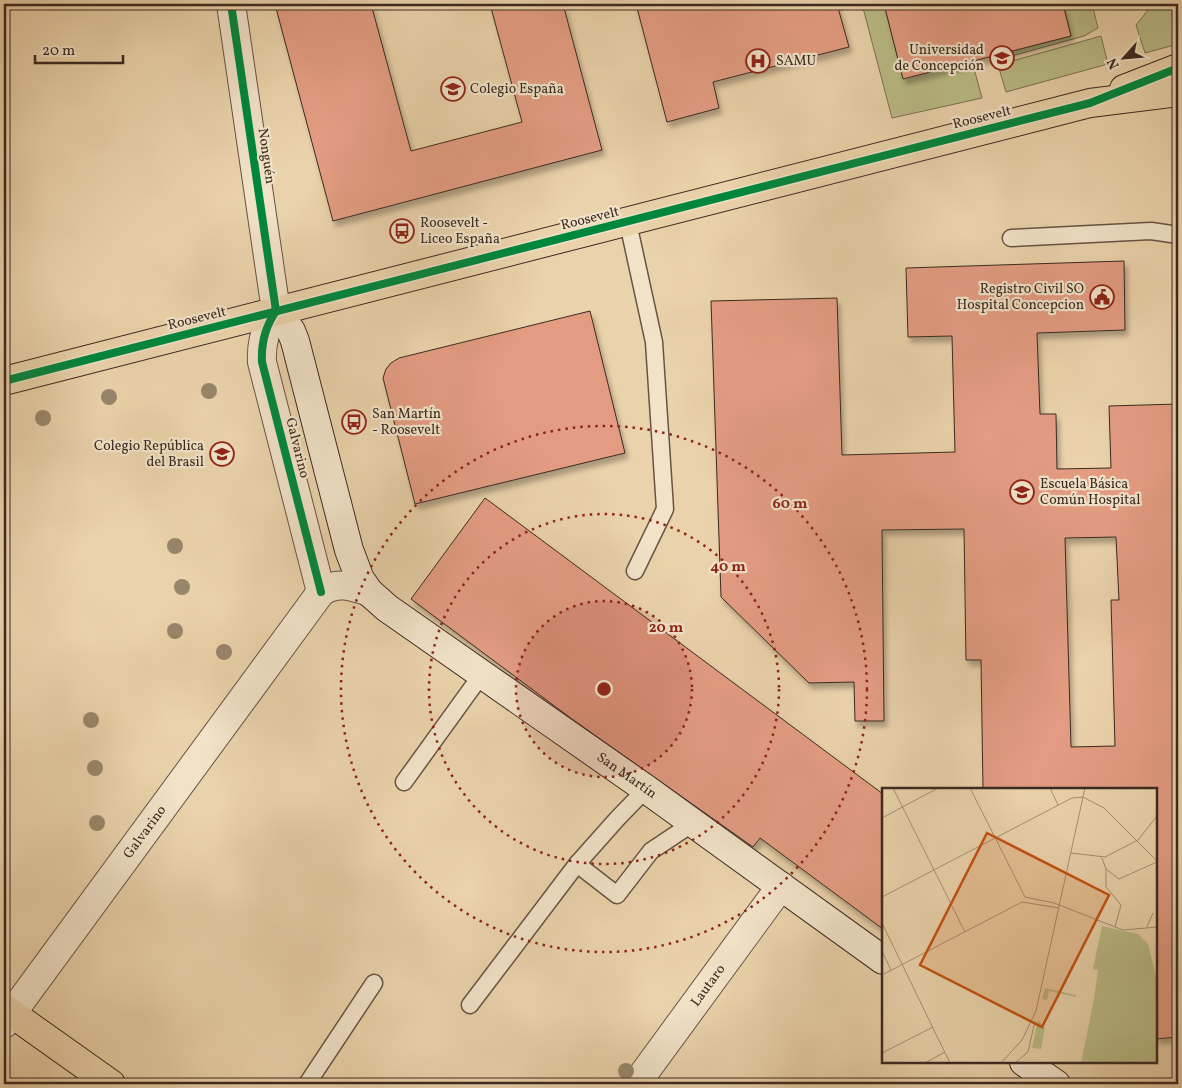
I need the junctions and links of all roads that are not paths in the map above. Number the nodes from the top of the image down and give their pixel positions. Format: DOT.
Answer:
graph roads {
  1 [pos="230,4"];
  2 [pos="1178,68"];
  3 [pos="1178,92"];
  4 [pos="1090,103"];
  5 [pos="628,223"];
  6 [pos="1178,235"];
  7 [pos="1011,238"];
  8 [pos="276,312"];
  9 [pos="4,381"];
  10 [pos="635,571"];
  11 [pos="321,592"];
  12 [pos="369,592"];
  13 [pos="482,674"];
  14 [pos="404,782"];
  15 [pos="646,789"];
  16 [pos="693,823"];
  17 [pos="577,864"];
  18 [pos="781,886"];
  19 [pos="882,959"];
  20 [pos="374,983"];
  21 [pos="470,1005"];
  22 [pos="6,1015"];
  23 [pos="1025,1063"];
  24 [pos="106,1083"];
  25 [pos="306,1084"];
  26 [pos="636,1084"];
  27 [pos="1056,1084"];
  1 -- 8 [label="street, Nonguén"];
  2 -- 4 [label="main road, Roosevelt"];
  3 -- 4 [label="main road, Roosevelt"];
  4 -- 5 [label="main road, Roosevelt"];
  5 -- 8 [label="main road, Roosevelt"];
  5 -- 10 [label="lane"];
  6 -- 7 [label="lane"];
  8 -- 9 [label="main road, Roosevelt"];
  8 -- 11 [label="street, Galvarino"];
  8 -- 12 [label="street, Galvarino"];
  11 -- 12 [label="street"];
  11 -- 22 [label="street, Galvarino"];
  12 -- 13 [label="street, San Martín"];
  13 -- 14 [label="lane"];
  13 -- 15 [label="street, San Martín"];
  15 -- 16 [label="street, San Martín"];
  15 -- 17 [label="lane"];
  16 -- 17 [label="lane"];
  16 -- 18 [label="street, San Martín"];
  17 -- 21 [label="lane"];
  18 -- 19 [label="street, San Martín"];
  18 -- 26 [label="street, Lautaro"];
  20 -- 25 [label="lane"];
  22 -- 24 [label="main road"];
  23 -- 27 [label="street"];
}
